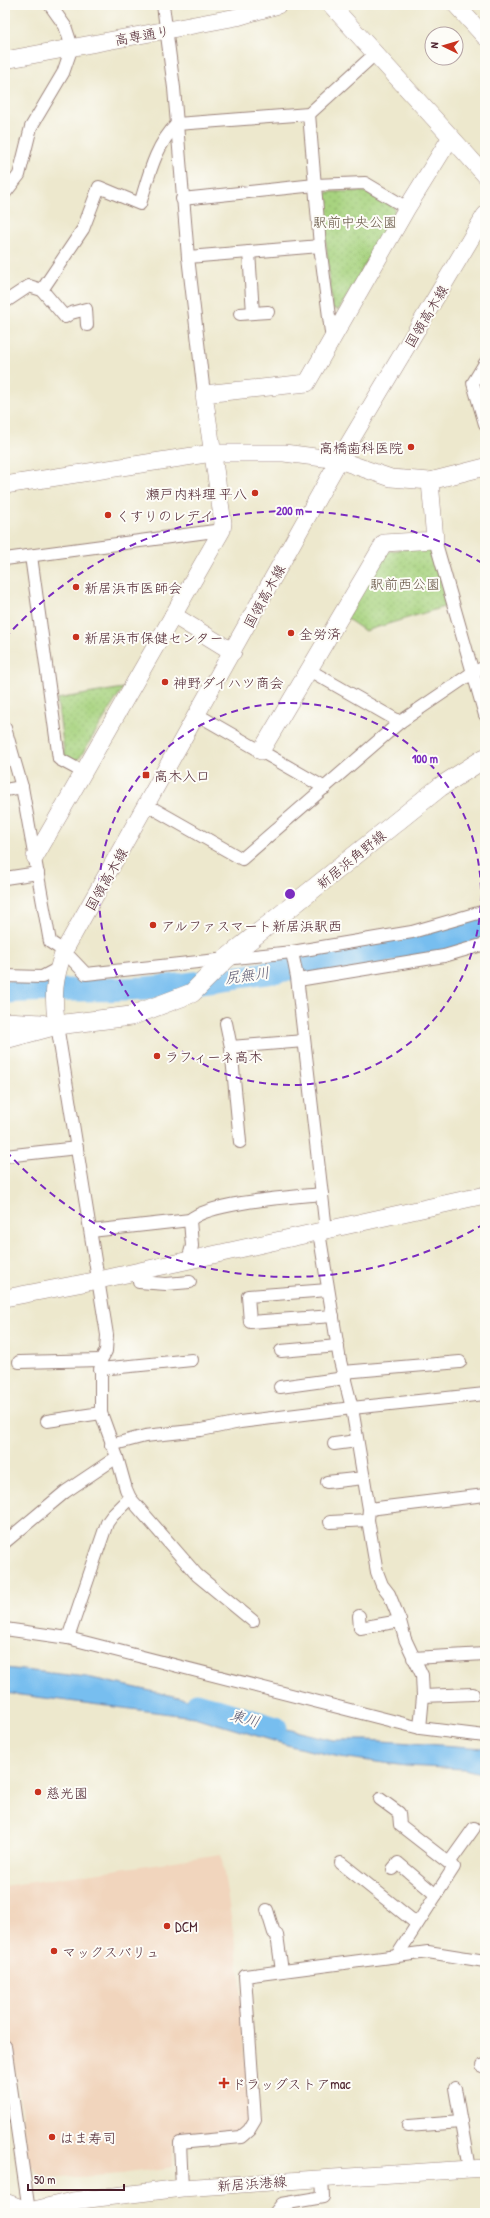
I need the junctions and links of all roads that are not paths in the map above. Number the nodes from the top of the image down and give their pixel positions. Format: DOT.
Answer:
graph roads {
  1 [pos="50,5"];
  2 [pos="163,5"];
  3 [pos="278,5"];
  4 [pos="331,5"];
  5 [pos="456,5"];
  6 [pos="167,31"];
  7 [pos="485,37"];
  8 [pos="72,47"];
  9 [pos="376,53"];
  10 [pos="5,60"];
  11 [pos="310,114"];
  12 [pos="177,124"];
  13 [pos="451,137"];
  14 [pos="485,175"];
  15 [pos="315,185"];
  16 [pos="5,193"];
  17 [pos="182,199"];
  18 [pos="407,208"];
  19 [pos="485,215"];
  20 [pos="320,246"];
  21 [pos="249,252"];
  22 [pos="188,257"];
  23 [pos="42,290"];
  24 [pos="5,302"];
  25 [pos="268,312"];
  26 [pos="254,313"];
  27 [pos="240,314"];
  28 [pos="87,326"];
  29 [pos="332,340"];
  30 [pos="485,363"];
  31 [pos="204,394"];
  32 [pos="485,424"];
  33 [pos="212,453"];
  34 [pos="339,460"];
  35 [pos="485,467"];
  36 [pos="430,480"];
  37 [pos="5,485"];
  38 [pos="222,530"];
  39 [pos="435,540"];
  40 [pos="31,556"];
  41 [pos="5,559"];
  42 [pos="172,615"];
  43 [pos="233,652"];
  44 [pos="485,668"];
  45 [pos="309,670"];
  46 [pos="472,674"];
  47 [pos="198,715"];
  48 [pos="485,715"];
  49 [pos="400,722"];
  50 [pos="5,728"];
  51 [pos="261,751"];
  52 [pos="485,758"];
  53 [pos="85,773"];
  54 [pos="22,787"];
  55 [pos="325,788"];
  56 [pos="5,790"];
  57 [pos="147,805"];
  58 [pos="36,865"];
  59 [pos="5,878"];
  60 [pos="485,911"];
  61 [pos="485,944"];
  62 [pos="64,951"];
  63 [pos="293,956"];
  64 [pos="224,962"];
  65 [pos="5,976"];
  66 [pos="57,976"];
  67 [pos="297,978"];
  68 [pos="5,1022"];
  69 [pos="226,1023"];
  70 [pos="57,1025"];
  71 [pos="5,1039"];
  72 [pos="304,1041"];
  73 [pos="231,1047"];
  74 [pos="240,1142"];
  75 [pos="77,1148"];
  76 [pos="5,1156"];
  77 [pos="322,1194"];
  78 [pos="485,1195"];
  79 [pos="190,1220"];
  80 [pos="91,1231"];
  81 [pos="323,1231"];
  82 [pos="188,1260"];
  83 [pos="138,1271"];
  84 [pos="99,1280"];
  85 [pos="190,1282"];
  86 [pos="328,1290"];
  87 [pos="5,1298"];
  88 [pos="333,1316"];
  89 [pos="338,1346"];
  90 [pos="280,1351"];
  91 [pos="192,1360"];
  92 [pos="19,1362"];
  93 [pos="460,1362"];
  94 [pos="100,1365"];
  95 [pos="344,1375"];
  96 [pos="280,1387"];
  97 [pos="485,1394"];
  98 [pos="352,1408"];
  99 [pos="101,1413"];
  100 [pos="47,1421"];
  101 [pos="357,1441"];
  102 [pos="334,1444"];
  103 [pos="111,1445"];
  104 [pos="117,1457"];
  105 [pos="364,1478"];
  106 [pos="327,1482"];
  107 [pos="485,1495"];
  108 [pos="130,1498"];
  109 [pos="368,1515"];
  110 [pos="330,1522"];
  111 [pos="5,1542"];
  112 [pos="359,1616"];
  113 [pos="253,1621"];
  114 [pos="400,1621"];
  115 [pos="5,1629"];
  116 [pos="68,1638"];
  117 [pos="485,1654"];
  118 [pos="413,1658"];
  119 [pos="473,1694"];
  120 [pos="423,1696"];
  121 [pos="420,1728"];
  122 [pos="485,1736"];
  123 [pos="380,1799"];
  124 [pos="474,1828"];
  125 [pos="341,1863"];
  126 [pos="398,1863"];
  127 [pos="449,1863"];
  128 [pos="436,1895"];
  129 [pos="267,1910"];
  130 [pos="418,1924"];
  131 [pos="398,1954"];
  132 [pos="485,1961"];
  133 [pos="282,1971"];
  134 [pos="5,2046"];
  135 [pos="6,2061"];
  136 [pos="455,2088"];
  137 [pos="461,2122"];
  138 [pos="408,2126"];
  139 [pos="477,2168"];
  140 [pos="322,2178"];
  141 [pos="182,2188"];
  142 [pos="5,2202"];
  143 [pos="25,2212"];
  144 [pos="274,2213"];
  1 -- 8 [label="street"];
  2 -- 6 [label="street"];
  3 -- 6 [label="street, 高専通り"];
  4 -- 9 [label="street"];
  5 -- 7 [label="street"];
  6 -- 8 [label="street, 高専通り"];
  6 -- 12 [label="street"];
  8 -- 10 [label="street, 高専通り"];
  8 -- 16 [label="street"];
  9 -- 11 [label="street"];
  9 -- 13 [label="street"];
  11 -- 12 [label="street"];
  11 -- 15 [label="street"];
  12 -- 17 [label="street"];
  12 -- 23 [label="street"];
  13 -- 14 [label="street"];
  13 -- 18 [label="street"];
  15 -- 17 [label="street"];
  15 -- 18 [label="street"];
  15 -- 20 [label="street"];
  17 -- 22 [label="street"];
  18 -- 29 [label="street"];
  19 -- 34 [label="street, 国領高木線"];
  20 -- 21 [label="street"];
  20 -- 29 [label="street"];
  21 -- 22 [label="street"];
  21 -- 26 [label="street"];
  22 -- 31 [label="street"];
  23 -- 24 [label="street"];
  23 -- 28 [label="street"];
  25 -- 26 [label="street"];
  26 -- 27 [label="street"];
  29 -- 31 [label="street"];
  30 -- 32 [label="street"];
  31 -- 33 [label="street"];
  33 -- 34 [label="street"];
  33 -- 37 [label="street"];
  33 -- 38 [label="street"];
  34 -- 36 [label="street"];
  34 -- 43 [label="street, 国領高木線"];
  35 -- 36 [label="street"];
  36 -- 39 [label="street"];
  38 -- 40 [label="street"];
  38 -- 42 [label="street"];
  39 -- 45 [label="street"];
  39 -- 46 [label="street"];
  40 -- 41 [label="street"];
  40 -- 53 [label="street"];
  42 -- 43 [label="street"];
  42 -- 53 [label="street"];
  43 -- 47 [label="street, 国領高木線"];
  44 -- 46 [label="street"];
  45 -- 49 [label="street"];
  45 -- 51 [label="street"];
  46 -- 48 [label="street"];
  46 -- 49 [label="street"];
  47 -- 51 [label="street"];
  47 -- 57 [label="street, 国領高木線"];
  49 -- 55 [label="street"];
  50 -- 54 [label="street"];
  51 -- 55 [label="street"];
  52 -- 64 [label="main road, 新居浜角野線"];
  53 -- 58 [label="street"];
  54 -- 56 [label="street"];
  54 -- 58 [label="street"];
  55 -- 57 [label="street"];
  57 -- 62 [label="street, 国領高木線"];
  58 -- 59 [label="street"];
  58 -- 62 [label="street"];
  60 -- 63 [label="street"];
  61 -- 67 [label="street"];
  62 -- 64 [label="street"];
  62 -- 66 [label="street, 国領高木線"];
  63 -- 64 [label="street"];
  63 -- 67 [label="street"];
  64 -- 70 [label="main road, 新居浜角野線"];
  65 -- 66 [label="street"];
  66 -- 70 [label="street, 国領高木線"];
  67 -- 72 [label="street"];
  68 -- 70 [label="main road"];
  69 -- 73 [label="street"];
  70 -- 71 [label="main road"];
  70 -- 75 [label="street"];
  72 -- 73 [label="street"];
  72 -- 77 [label="street"];
  73 -- 74 [label="street"];
  75 -- 76 [label="street"];
  75 -- 80 [label="street"];
  77 -- 79 [label="street"];
  77 -- 81 [label="street"];
  78 -- 81 [label="street"];
  79 -- 80 [label="street"];
  79 -- 82 [label="street"];
  80 -- 84 [label="street"];
  81 -- 82 [label="street"];
  81 -- 86 [label="street"];
  82 -- 83 [label="street"];
  83 -- 84 [label="street"];
  83 -- 85 [label="street"];
  84 -- 87 [label="street"];
  84 -- 94 [label="street"];
  86 -- 88 [label="street"];
  86 -- 88 [label="street"];
  88 -- 89 [label="street"];
  89 -- 90 [label="street"];
  89 -- 95 [label="street"];
  91 -- 94 [label="street"];
  92 -- 94 [label="street"];
  93 -- 95 [label="street"];
  94 -- 99 [label="street"];
  95 -- 96 [label="street"];
  95 -- 98 [label="street"];
  97 -- 98 [label="street"];
  98 -- 101 [label="street"];
  98 -- 103 [label="street"];
  99 -- 100 [label="street"];
  99 -- 103 [label="street"];
  101 -- 102 [label="street"];
  101 -- 105 [label="street"];
  103 -- 104 [label="street"];
  104 -- 108 [label="street"];
  104 -- 111 [label="street"];
  105 -- 106 [label="street"];
  105 -- 109 [label="street"];
  107 -- 109 [label="street"];
  108 -- 113 [label="street"];
  108 -- 116 [label="street"];
  109 -- 110 [label="street"];
  109 -- 114 [label="street"];
  112 -- 114 [label="street"];
  114 -- 118 [label="street"];
  115 -- 116 [label="street"];
  116 -- 121 [label="street"];
  117 -- 118 [label="street"];
  118 -- 120 [label="street"];
  119 -- 120 [label="street"];
  120 -- 121 [label="street"];
  121 -- 122 [label="street"];
  123 -- 127 [label="street"];
  124 -- 127 [label="street"];
  125 -- 130 [label="street"];
  126 -- 128 [label="street"];
  127 -- 128 [label="street"];
  128 -- 130 [label="street"];
  129 -- 133 [label="street"];
  130 -- 131 [label="street"];
  131 -- 132 [label="street"];
  131 -- 133 [label="street"];
  133 -- 141 [label="street"];
  134 -- 135 [label="street"];
  135 -- 143 [label="street"];
  136 -- 137 [label="street"];
  137 -- 138 [label="street"];
  137 -- 139 [label="street"];
  139 -- 140 [label="street, 新居浜港線"];
  140 -- 141 [label="street, 新居浜港線"];
  140 -- 144 [label="street"];
  141 -- 143 [label="street, 新居浜港線"];
  142 -- 143 [label="street"];
}
